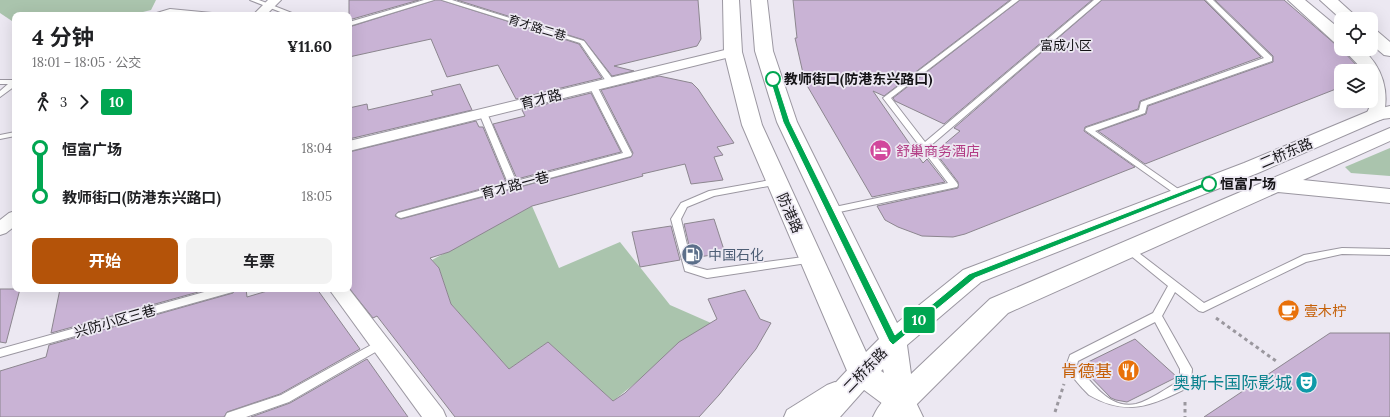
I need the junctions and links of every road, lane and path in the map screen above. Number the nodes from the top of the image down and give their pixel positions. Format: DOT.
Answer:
graph roads {
  1 [pos="253,0"];
  2 [pos="431,0"];
  3 [pos="445,0"];
  4 [pos="731,0"];
  5 [pos="759,0"];
  6 [pos="1016,0"];
  7 [pos="1098,0"];
  8 [pos="1209,0"];
  9 [pos="1296,0"];
  10 [pos="1328,0"];
  11 [pos="267,7"];
  12 [pos="166,12"];
  13 [pos="180,12"];
  14 [pos="284,12"];
  15 [pos="1343,12"];
  16 [pos="352,23"];
  17 [pos="1334,33"];
  18 [pos="1378,41"];
  19 [pos="1390,51"];
  20 [pos="733,52"];
  21 [pos="1359,56"];
  22 [pos="0,82"];
  23 [pos="12,82"];
  24 [pos="611,82"];
  25 [pos="12,85"];
  26 [pos="593,86"];
  27 [pos="0,95"];
  28 [pos="483,113"];
  29 [pos="1383,113"];
  30 [pos="1390,134"];
  31 [pos="12,135"];
  32 [pos="0,137"];
  33 [pos="352,145"];
  34 [pos="924,147"];
  35 [pos="776,182"];
  36 [pos="513,185"];
  37 [pos="1276,185"];
  38 [pos="1181,194"];
  39 [pos="1390,196"];
  40 [pos="830,211"];
  41 [pos="401,215"];
  42 [pos="12,219"];
  43 [pos="0,229"];
  44 [pos="12,230"];
  45 [pos="0,233"];
  46 [pos="1128,249"];
  47 [pos="1390,252"];
  48 [pos="811,260"];
  49 [pos="1174,285"];
  50 [pos="218,292"];
  51 [pos="340,292"];
  52 [pos="1203,308"];
  53 [pos="1157,316"];
  54 [pos="893,341"];
  55 [pos="380,344"];
  56 [pos="0,353"];
  57 [pos="1276,361"];
  58 [pos="1071,366"];
  59 [pos="862,373"];
  60 [pos="899,412"];
  61 [pos="1055,412"];
  62 [pos="231,417"];
  63 [pos="435,417"];
  64 [pos="796,417"];
  65 [pos="822,417"];
  1 -- 11 [label="lane"];
  2 -- 16 [label="lane"];
  3 -- 24 [label="lane, 育才路二巷"];
  4 -- 20 [label="main road, 防港路"];
  5 -- 40 [label="main road"];
  6 -- 34 [label="lane"];
  7 -- 34 [label="lane"];
  8 -- 38 [label="lane"];
  9 -- 17 [label="main road"];
  10 -- 15 [label="main road"];
  11 -- 14 [label="lane"];
  12 -- 13 [label="lane"];
  18 -- 19 [label="main road"];
  20 -- 24 [label="street, 育才路"];
  20 -- 35 [label="main road, 防港路"];
  21 -- 29 [label="main road"];
  22 -- 23 [label="lane"];
  24 -- 26 [label="street, 育才路"];
  25 -- 27 [label="lane"];
  26 -- 28 [label="street, 育才路"];
  26 -- 36 [label="lane, 育才路一巷"];
  28 -- 33 [label="street, 育才路"];
  28 -- 36 [label="lane"];
  29 -- 38 [label="main road, 二桥东路"];
  30 -- 37 [label="main road, 二桥东路"];
  31 -- 32 [label="lane"];
  34 -- 40 [label="lane"];
  35 -- 48 [label="main road, 防港路"];
  35 -- 48 [label="lane"];
  36 -- 41 [label="lane, 育才路一巷"];
  37 -- 39 [label="main road"];
  37 -- 46 [label="main road, 二桥东路"];
  38 -- 54 [label="main road, 二桥东路"];
  40 -- 54 [label="main road"];
  42 -- 43 [label="street"];
  44 -- 45 [label="street"];
  46 -- 49 [label="lane"];
  46 -- 60 [label="main road, 二桥东路"];
  47 -- 52 [label="lane"];
  48 -- 59 [label="main road, 防港路"];
  49 -- 52 [label="lane"];
  49 -- 53 [label="lane"];
  50 -- 56 [label="lane, 兴防小区三巷"];
  51 -- 55 [label="street"];
  52 -- 57 [label="path"];
  53 -- 58 [label="lane"];
  53 -- 58 [label="lane"];
  54 -- 59 [label="main road, 二桥东路"];
  54 -- 60 [label="main road"];
  55 -- 62 [label="lane"];
  55 -- 63 [label="street"];
  58 -- 61 [label="path"];
  59 -- 60 [label="main road"];
  59 -- 64 [label="street"];
  59 -- 65 [label="main road, 二桥东路"];
}
